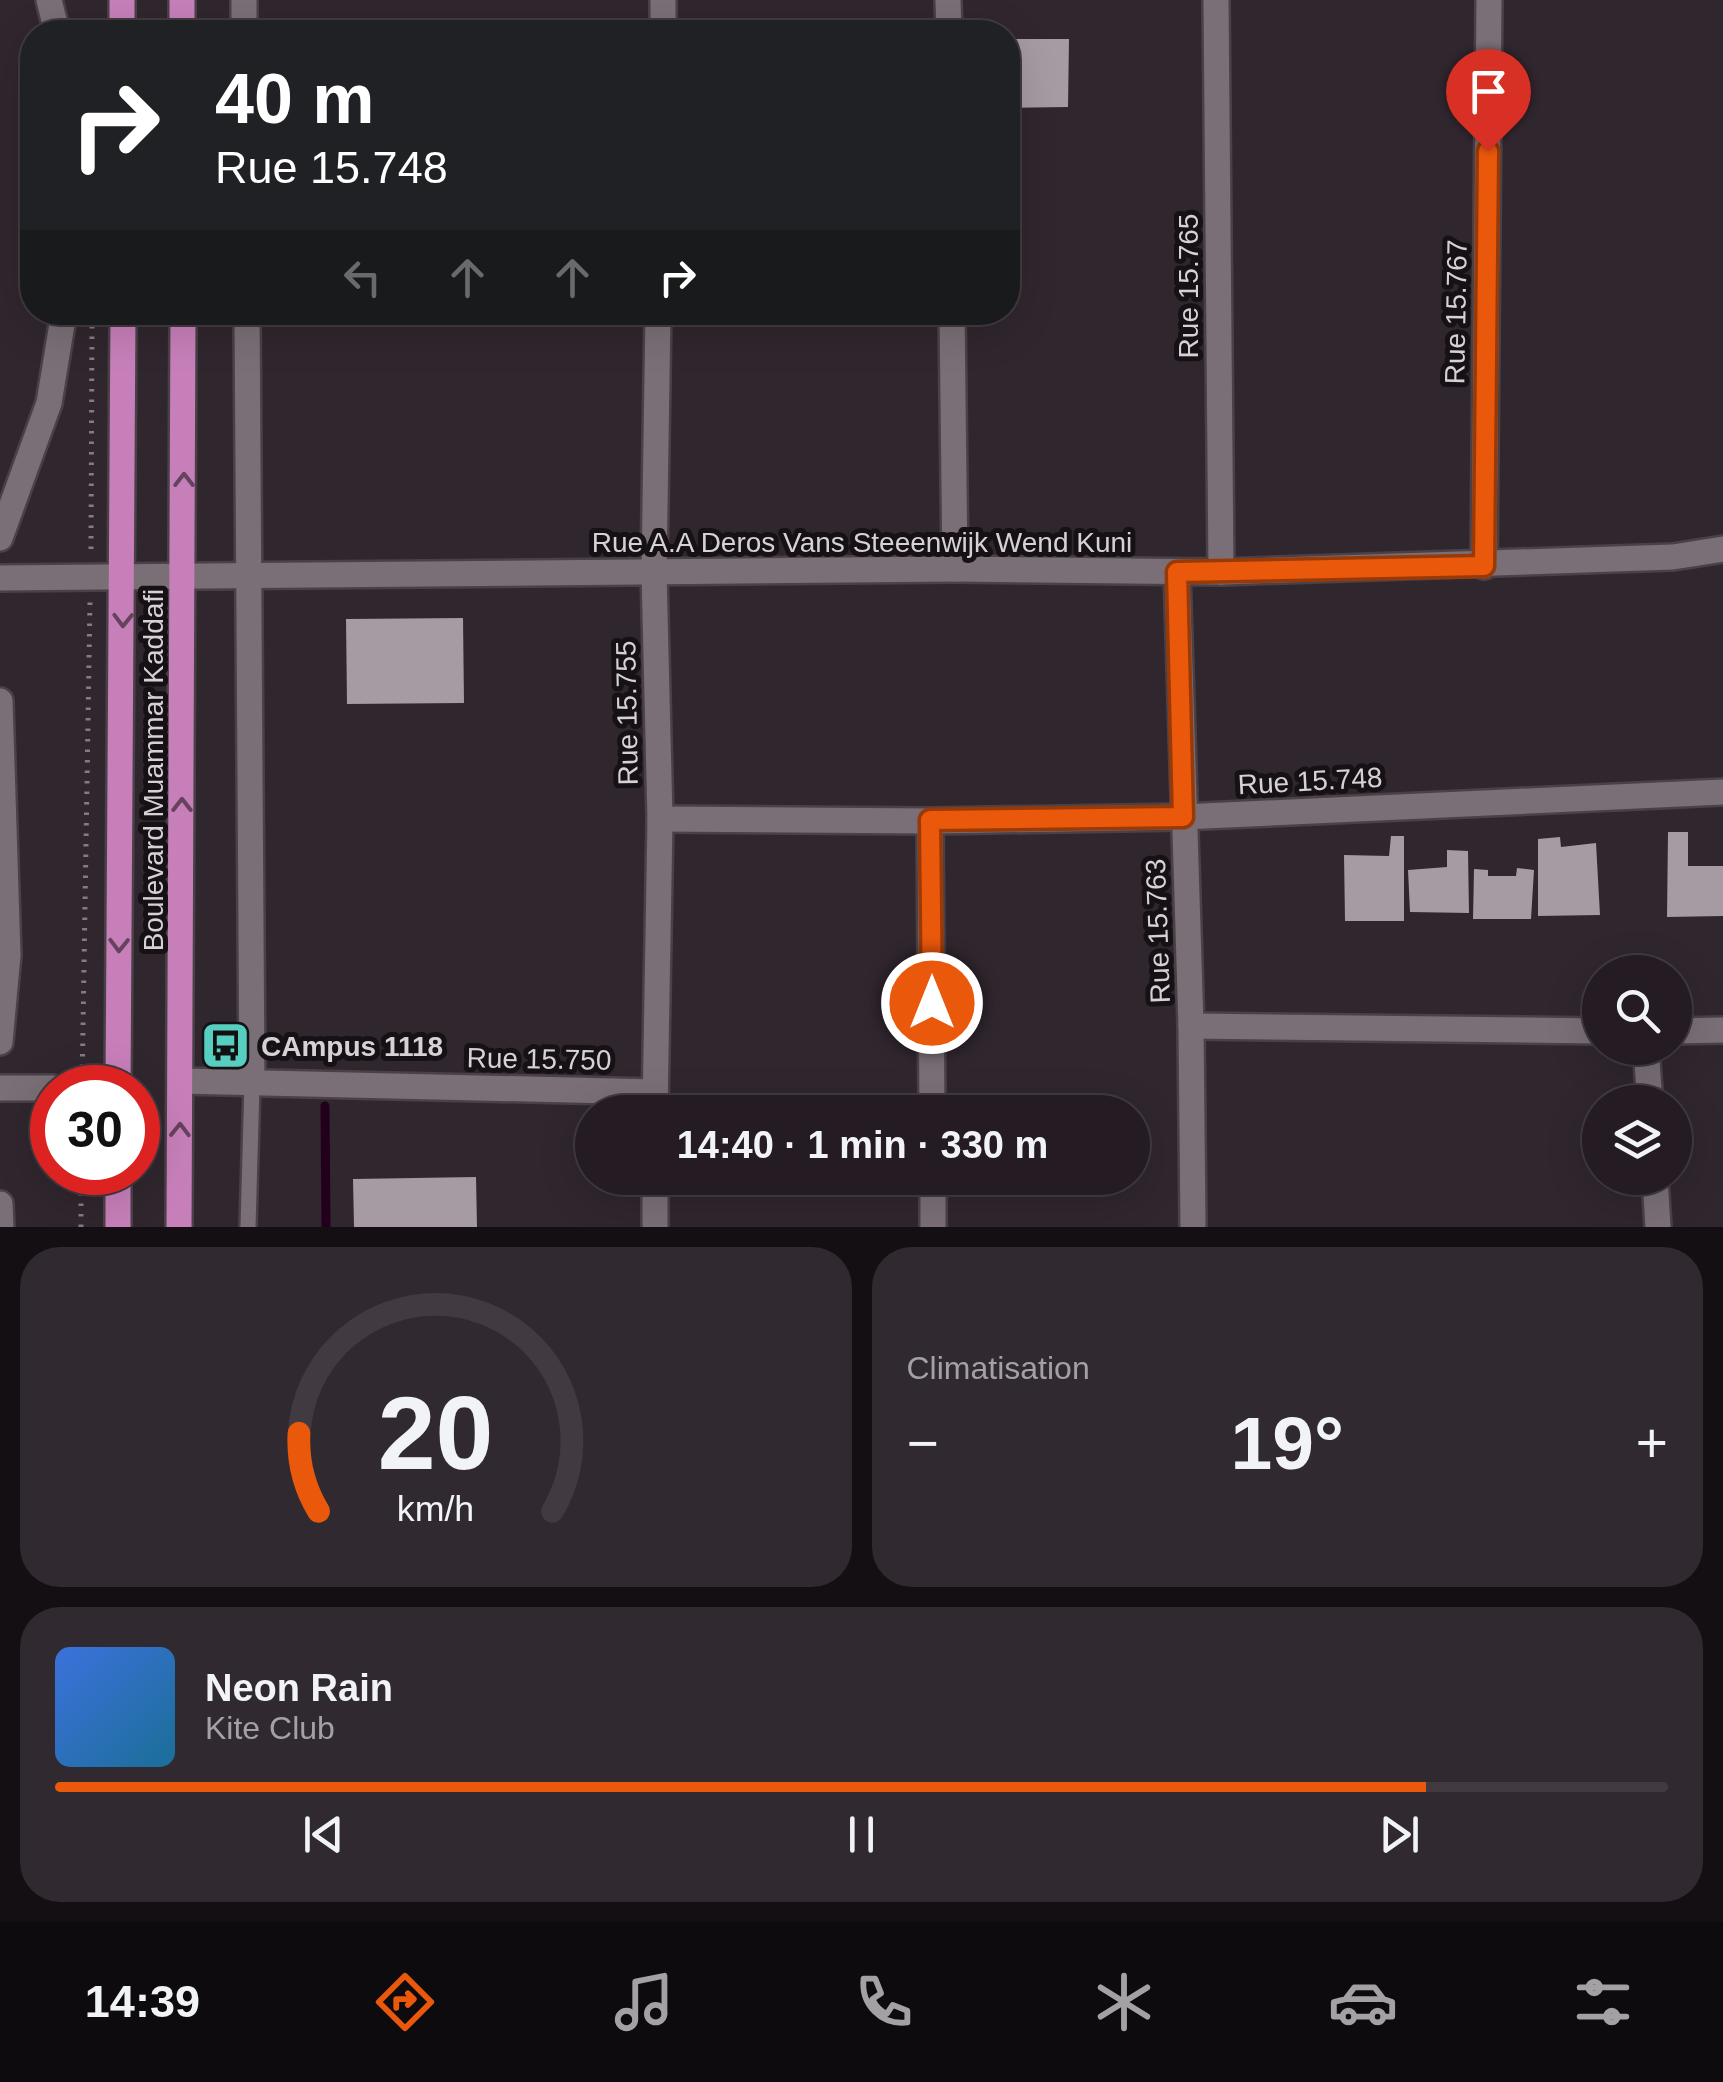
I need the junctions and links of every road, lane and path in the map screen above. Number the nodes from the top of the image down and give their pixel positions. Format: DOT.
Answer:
graph roads {
  1 [pos="1216,0"];
  2 [pos="1490,0"];
  3 [pos="62,325"];
  4 [pos="92,325"];
  5 [pos="123,325"];
  6 [pos="184,325"];
  7 [pos="247,325"];
  8 [pos="658,325"];
  9 [pos="952,325"];
  10 [pos="0,538"];
  11 [pos="1723,548"];
  12 [pos="1484,566"];
  13 [pos="954,569"];
  14 [pos="654,572"];
  15 [pos="1177,572"];
  16 [pos="1221,572"];
  17 [pos="91,576"];
  18 [pos="123,576"];
  19 [pos="184,576"];
  20 [pos="250,576"];
  21 [pos="0,578"];
  22 [pos="0,701"];
  23 [pos="1723,792"];
  24 [pos="1183,817"];
  25 [pos="660,819"];
  26 [pos="930,820"];
  27 [pos="1191,1026"];
  28 [pos="1582,1030"];
  29 [pos="1723,1030"];
  30 [pos="1692,1031"];
  31 [pos="0,1042"];
  32 [pos="82,1065"];
  33 [pos="118,1065"];
  34 [pos="181,1081"];
  35 [pos="252,1083"];
  36 [pos="0,1088"];
  37 [pos="30,1088"];
  38 [pos="655,1095"];
  39 [pos="932,1095"];
  40 [pos="575,1098"];
  41 [pos="82,1195"];
  42 [pos="118,1195"];
  43 [pos="655,1195"];
  44 [pos="933,1195"];
  45 [pos="1656,1195"];
  46 [pos="0,1204"];
  47 [pos="1,1227"];
  48 [pos="81,1227"];
  49 [pos="118,1227"];
  50 [pos="178,1227"];
  51 [pos="248,1227"];
  52 [pos="655,1227"];
  53 [pos="933,1227"];
  54 [pos="1193,1227"];
  55 [pos="1658,1227"];
  1 -- 16 [label="street, Rue 15.765"];
  2 -- 12 [label="street, Rue 15.767"];
  3 -- 10 [label="street"];
  4 -- 17 [label="path"];
  5 -- 18 [label="main road, Boulevard Muammar Kaddafi"];
  19 -- 6 [label="main road, Boulevard Muammar Kaddafi, one-way"];
  7 -- 20 [label="street"];
  8 -- 14 [label="street, Rue 15.755"];
  9 -- 13 [label="street"];
  11 -- 12 [label="street, Rue A.A Deros Vans Steeenwijk Wend Kuni"];
  12 -- 16 [label="street, Rue A.A Deros Vans Steeenwijk Wend Kuni"];
  13 -- 14 [label="street, Rue A.A Deros Vans Steeenwijk Wend Kuni"];
  13 -- 15 [label="street, Rue A.A Deros Vans Steeenwijk Wend Kuni"];
  14 -- 20 [label="street, Rue A.A Deros Vans Steeenwijk Wend Kuni"];
  14 -- 25 [label="street, Rue 15.755"];
  15 -- 16 [label="street, Rue A.A Deros Vans Steeenwijk Wend Kuni"];
  15 -- 24 [label="street, Rue 15.763"];
  17 -- 18 [label="street, Rue A.A Deros Vans Steeenwijk Wend Kuni"];
  17 -- 21 [label="street, Rue A.A Deros Vans Steeenwijk Wend Kuni"];
  17 -- 32 [label="path"];
  18 -- 19 [label="street, Rue A.A Deros Vans Steeenwijk Wend Kuni"];
  18 -- 33 [label="main road, Boulevard Muammar Kaddafi, one-way"];
  19 -- 20 [label="street, Rue A.A Deros Vans Steeenwijk Wend Kuni"];
  34 -- 19 [label="main road, Boulevard Muammar Kaddafi, one-way"];
  20 -- 35 [label="street"];
  22 -- 31 [label="street"];
  23 -- 24 [label="street, Rue 15.748"];
  24 -- 26 [label="street, Rue 15.748"];
  24 -- 27 [label="street, Rue 15.763"];
  25 -- 26 [label="street, Rue 15.748"];
  25 -- 38 [label="street, Rue 15.755"];
  26 -- 39 [label="street"];
  27 -- 28 [label="street"];
  27 -- 54 [label="street, Rue 15.763"];
  29 -- 30 [label="street"];
  34 -- 35 [label="street, Rue 15.750"];
  50 -- 34 [label="main road, Boulevard Muammar Kaddafi, one-way"];
  35 -- 40 [label="street, Rue 15.750"];
  35 -- 51 [label="lane"];
  36 -- 37 [label="street"];
  41 -- 48 [label="path"];
  42 -- 49 [label="main road"];
  43 -- 52 [label="street"];
  44 -- 53 [label="street"];
  45 -- 55 [label="street"];
  46 -- 47 [label="street"];
}
